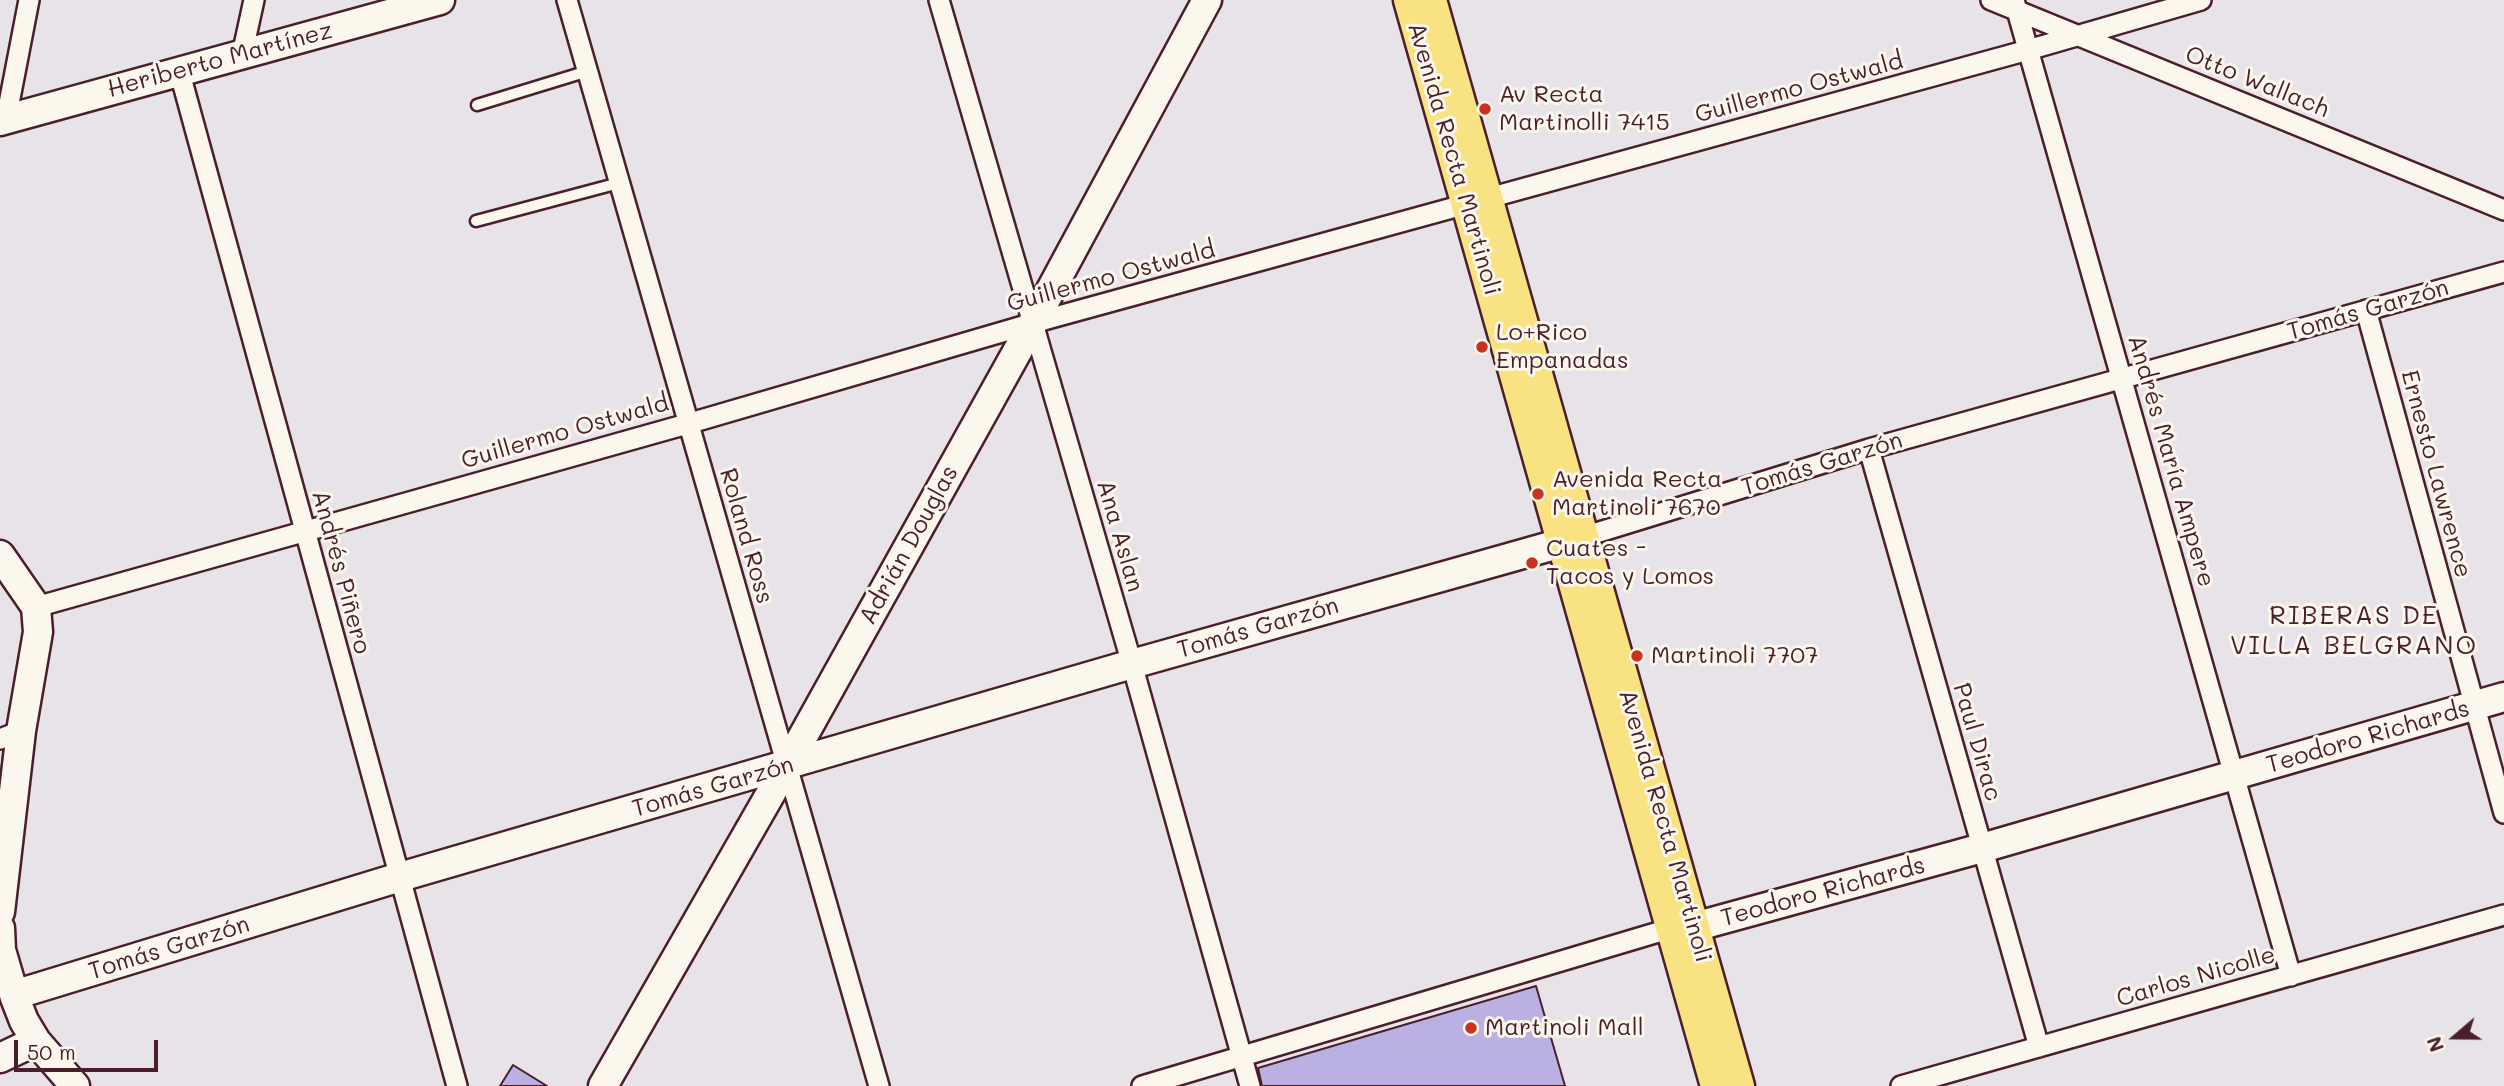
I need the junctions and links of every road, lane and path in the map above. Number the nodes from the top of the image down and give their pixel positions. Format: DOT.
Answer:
graph roads {
  1 [pos="29,0"];
  2 [pos="254,0"];
  3 [pos="439,0"];
  4 [pos="567,0"];
  5 [pos="939,0"];
  6 [pos="1207,0"];
  7 [pos="1409,0"];
  8 [pos="1431,0"];
  9 [pos="1991,0"];
  10 [pos="2200,0"];
  11 [pos="2016,5"];
  12 [pos="2078,35"];
  13 [pos="2028,50"];
  14 [pos="242,55"];
  15 [pos="178,70"];
  16 [pos="588,71"];
  17 [pos="477,105"];
  18 [pos="3,120"];
  19 [pos="619,183"];
  20 [pos="1476,202"];
  21 [pos="2504,210"];
  22 [pos="476,220"];
  23 [pos="2504,272"];
  24 [pos="2366,310"];
  25 [pos="1033,323"];
  26 [pos="2122,379"];
  27 [pos="687,424"];
  28 [pos="1869,450"];
  29 [pos="303,531"];
  30 [pos="1573,540"];
  31 [pos="0,555"];
  32 [pos="36,607"];
  33 [pos="1132,664"];
  34 [pos="2504,697"];
  35 [pos="2475,706"];
  36 [pos="11,735"];
  37 [pos="787,765"];
  38 [pos="2234,775"];
  39 [pos="2504,813"];
  40 [pos="1982,848"];
  41 [pos="400,877"];
  42 [pos="0,912"];
  43 [pos="2504,915"];
  44 [pos="0,928"];
  45 [pos="1683,928"];
  46 [pos="2291,976"];
  47 [pos="14,995"];
  48 [pos="36,1041"];
  49 [pos="2039,1047"];
  50 [pos="0,1058"];
  51 [pos="1242,1058"];
  52 [pos="75,1086"];
  53 [pos="457,1086"];
  54 [pos="603,1086"];
  55 [pos="879,1086"];
  56 [pos="1142,1086"];
  57 [pos="1250,1086"];
  58 [pos="1716,1086"];
  59 [pos="1739,1086"];
  60 [pos="1900,1086"];
  1 -- 18 [label="street"];
  2 -- 14 [label="street"];
  3 -- 14 [label="main road, Heriberto Martínez"];
  4 -- 16 [label="street, Roland Ross"];
  5 -- 25 [label="street, Ana Aslan"];
  6 -- 25 [label="main road, Adrián Douglas"];
  7 -- 20 [label="main road, Avenida Recta Martinoli"];
  8 -- 20 [label="main road, Avenida Recta Martinoli"];
  9 -- 11 [label="street, Otto Wallach"];
  10 -- 12 [label="street, Guillermo Ostwald"];
  11 -- 12 [label="street, Otto Wallach"];
  11 -- 13 [label="street, Andrés María Ampere"];
  12 -- 13 [label="street, Guillermo Ostwald"];
  12 -- 21 [label="street, Otto Wallach"];
  13 -- 20 [label="street, Guillermo Ostwald"];
  13 -- 26 [label="street, Andrés María Ampere"];
  14 -- 15 [label="main road, Heriberto Martínez"];
  15 -- 18 [label="main road, Heriberto Martínez"];
  15 -- 29 [label="street, Andrés Piñero"];
  16 -- 17 [label="lane"];
  16 -- 19 [label="street, Roland Ross"];
  19 -- 22 [label="lane"];
  19 -- 27 [label="street, Roland Ross"];
  20 -- 25 [label="street, Guillermo Ostwald"];
  20 -- 30 [label="main road, Avenida Recta Martinoli"];
  23 -- 24 [label="street, Tomás Garzón"];
  24 -- 26 [label="street, Tomás Garzón"];
  24 -- 35 [label="street, Ernesto Lawrence"];
  25 -- 27 [label="street, Guillermo Ostwald"];
  25 -- 33 [label="street, Ana Aslan"];
  25 -- 37 [label="main road, Adrián Douglas"];
  26 -- 28 [label="street, Tomás Garzón"];
  26 -- 38 [label="street, Andrés María Ampere"];
  27 -- 29 [label="street, Guillermo Ostwald"];
  27 -- 37 [label="street, Roland Ross"];
  28 -- 30 [label="street, Tomás Garzón"];
  28 -- 40 [label="street, Paul Dirac"];
  29 -- 32 [label="street, Guillermo Ostwald"];
  29 -- 41 [label="street, Andrés Piñero"];
  30 -- 33 [label="main road, Tomás Garzón"];
  30 -- 45 [label="main road, Avenida Recta Martinoli"];
  31 -- 32 [label="main road"];
  32 -- 36 [label="main road"];
  33 -- 37 [label="main road, Tomás Garzón"];
  33 -- 51 [label="street, Ana Aslan"];
  34 -- 35 [label="main road, Teodoro Richards"];
  35 -- 38 [label="main road, Teodoro Richards"];
  35 -- 39 [label="street, Ernesto Lawrence"];
  36 -- 42 [label="main road"];
  37 -- 41 [label="main road, Tomás Garzón"];
  37 -- 54 [label="main road, Adrián Douglas"];
  37 -- 55 [label="street, Roland Ross"];
  38 -- 40 [label="main road, Teodoro Richards"];
  38 -- 46 [label="street, Andrés María Ampere"];
  40 -- 45 [label="main road, Teodoro Richards"];
  40 -- 49 [label="street, Paul Dirac"];
  41 -- 47 [label="main road, Tomás Garzón"];
  41 -- 53 [label="street, Andrés Piñero"];
  43 -- 46 [label="street, Carlos Nicolle"];
  44 -- 47 [label="main road"];
  45 -- 51 [label="street, Teodoro Richards"];
  45 -- 58 [label="main road, Avenida Recta Martinoli"];
  45 -- 59 [label="main road, Avenida Recta Martinoli"];
  46 -- 49 [label="street, Carlos Nicolle"];
  47 -- 48 [label="main road"];
  48 -- 50 [label="main road"];
  48 -- 52 [label="main road"];
  49 -- 60 [label="street, Carlos Nicolle"];
  51 -- 56 [label="street, Teodoro Richards"];
  51 -- 57 [label="street, Ana Aslan"];
}
